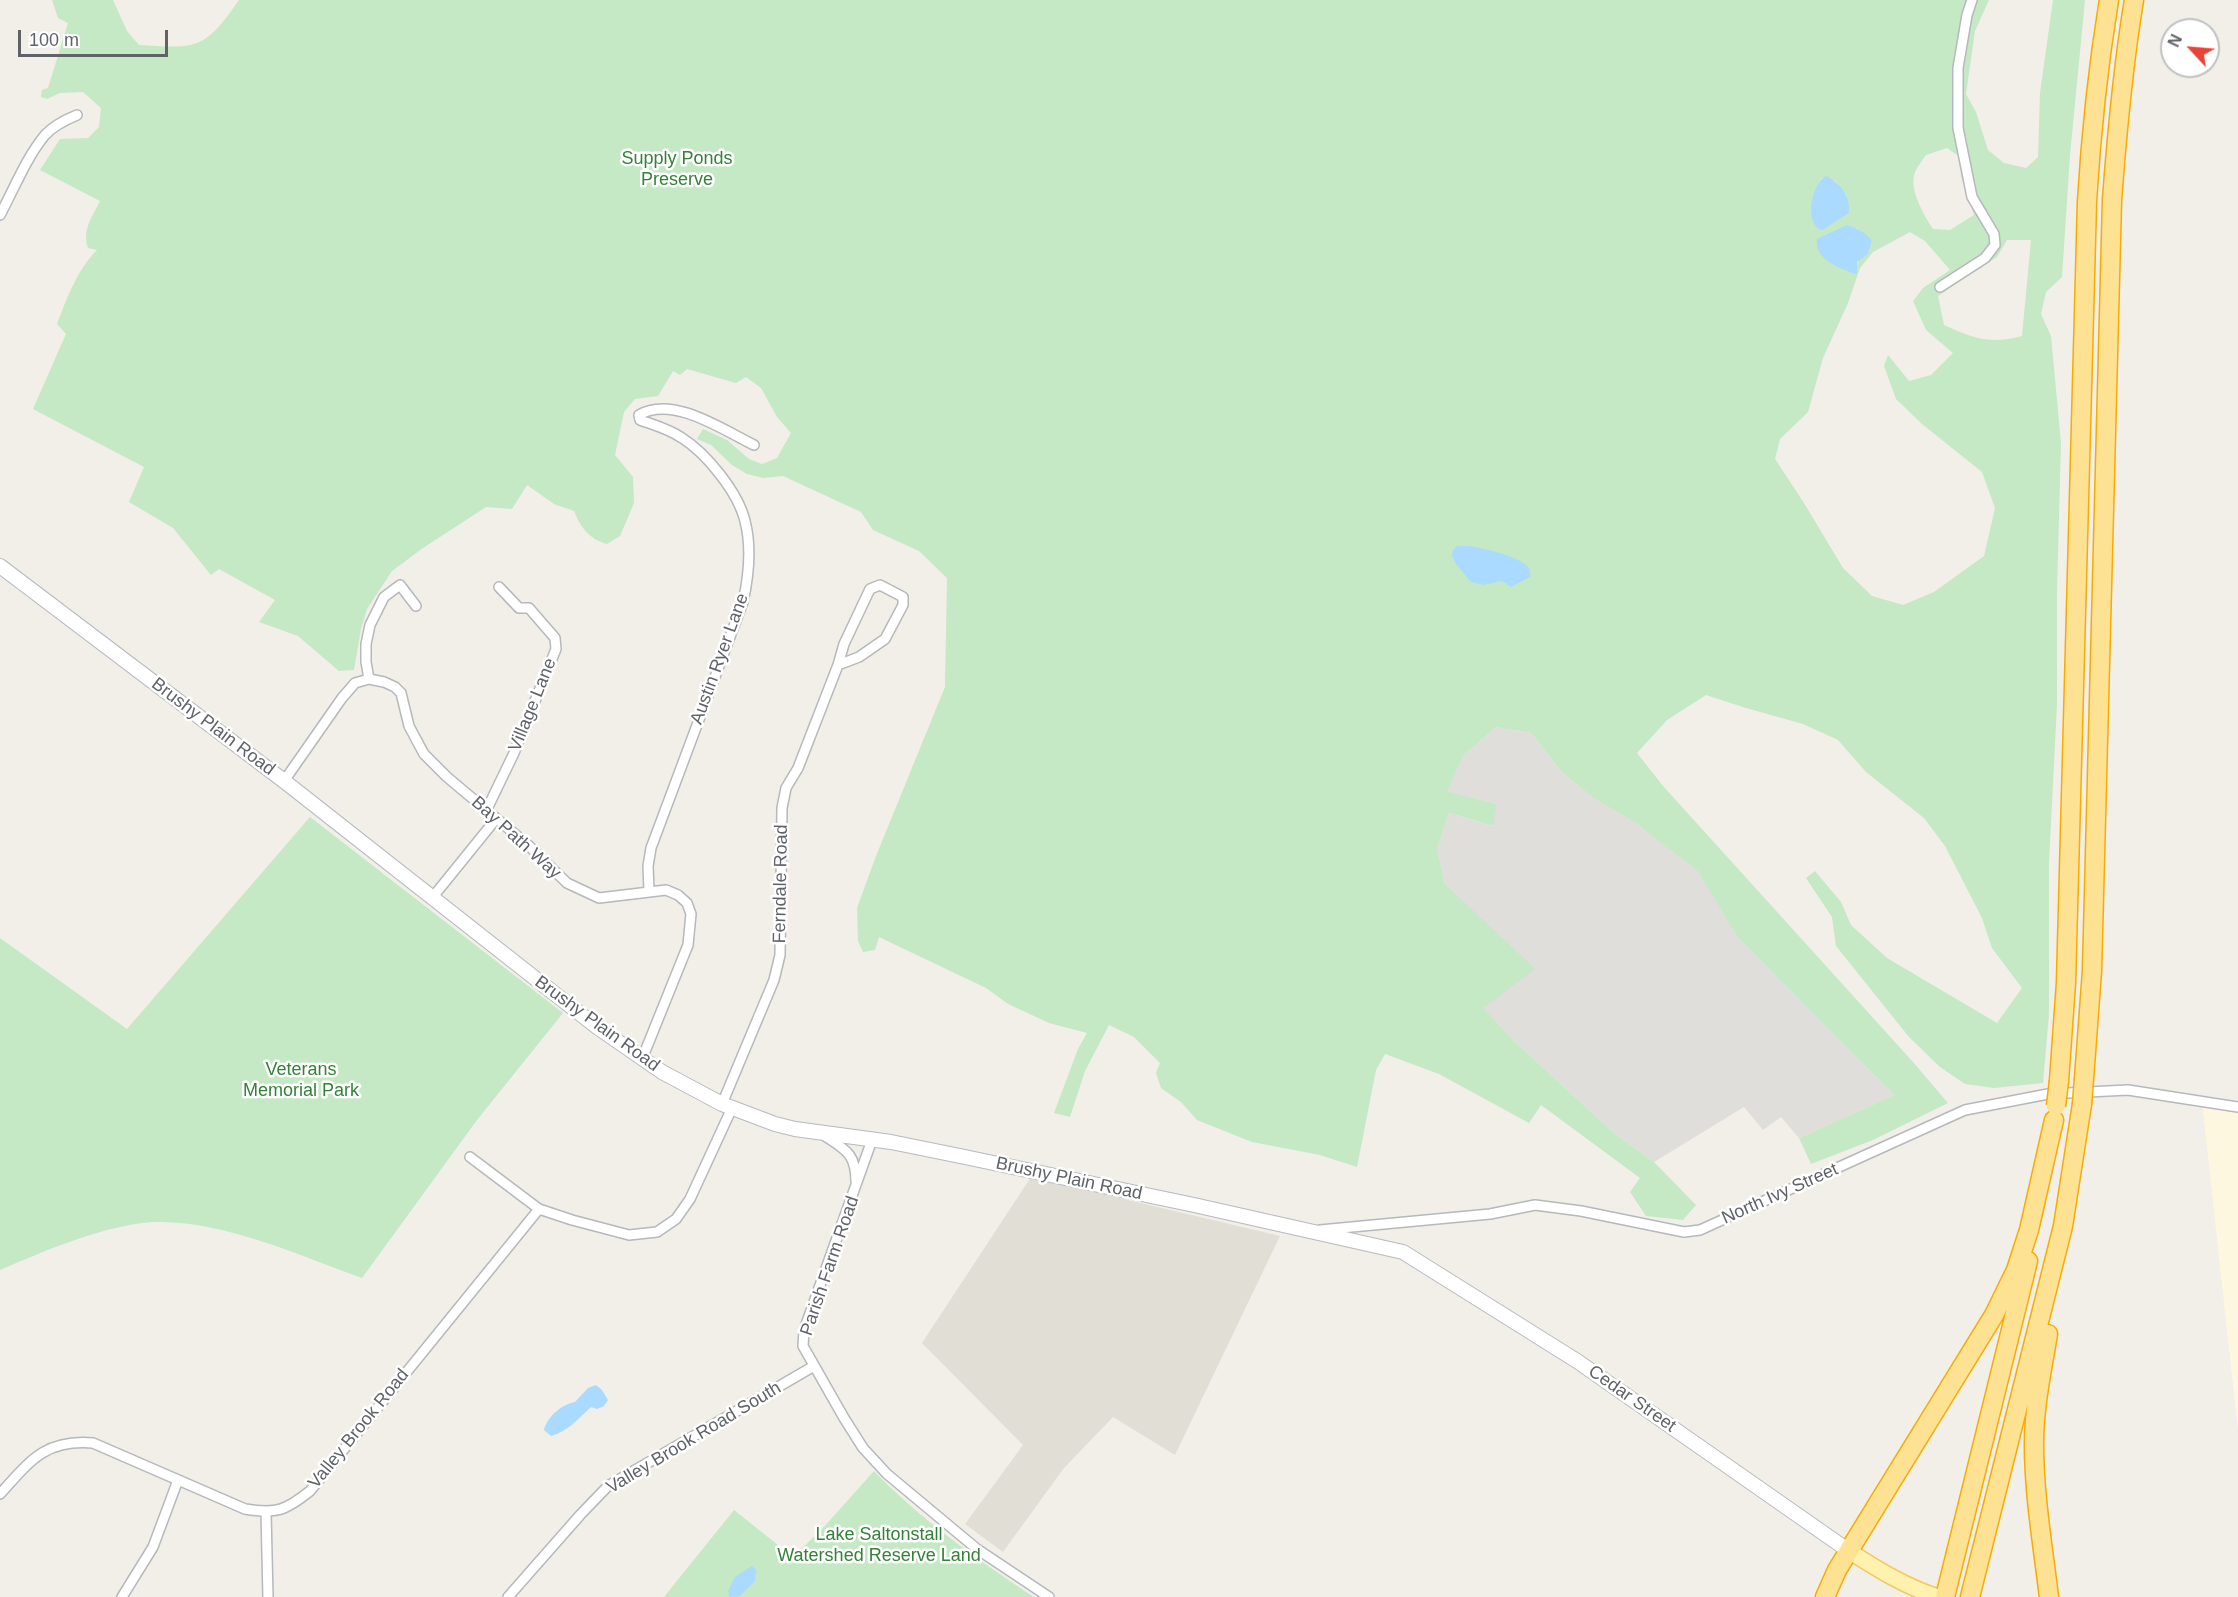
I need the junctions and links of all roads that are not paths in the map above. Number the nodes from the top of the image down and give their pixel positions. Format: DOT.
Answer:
graph roads {
  1 [pos="1972,0"];
  2 [pos="2109,0"];
  3 [pos="2134,0"];
  4 [pos="77,115"];
  5 [pos="0,215"];
  6 [pos="1940,287"];
  7 [pos="754,445"];
  8 [pos="0,566"];
  9 [pos="499,587"];
  10 [pos="416,606"];
  11 [pos="838,665"];
  12 [pos="369,679"];
  13 [pos="285,781"];
  14 [pos="487,809"];
  15 [pos="496,819"];
  16 [pos="649,891"];
  17 [pos="432,898"];
  18 [pos="642,1059"];
  19 [pos="727,1106"];
  20 [pos="2238,1107"];
  21 [pos="2055,1113"];
  22 [pos="820,1132"];
  23 [pos="872,1140"];
  24 [pos="470,1156"];
  25 [pos="856,1188"];
  26 [pos="539,1209"];
  27 [pos="2063,1226"];
  28 [pos="1312,1230"];
  29 [pos="814,1366"];
  30 [pos="178,1479"];
  31 [pos="0,1494"];
  32 [pos="266,1512"];
  33 [pos="1849,1551"];
  34 [pos="1972,1592"];
  35 [pos="122,1597"];
  36 [pos="268,1597"];
  37 [pos="508,1597"];
  38 [pos="1049,1597"];
  39 [pos="1825,1597"];
  40 [pos="1938,1597"];
  41 [pos="1945,1597"];
  42 [pos="2049,1597"];
  1 -- 6 [label="street"];
  2 -- 21 [label="highway, bridge"];
  3 -- 27 [label="highway, bridge"];
  4 -- 5 [label="street"];
  7 -- 16 [label="street, Austin Ryer Lane"];
  8 -- 13 [label="main road, Brushy Plain Road"];
  9 -- 14 [label="street, Village Lane"];
  10 -- 12 [label="street"];
  11 -- 11 [label="street, Ferndale Road"];
  11 -- 19 [label="street, Ferndale Road"];
  12 -- 13 [label="street"];
  12 -- 14 [label="street, Bay Path Way"];
  13 -- 17 [label="main road, Brushy Plain Road"];
  14 -- 15 [label="street, Bay Path Way"];
  15 -- 16 [label="street, Bay Path Way"];
  15 -- 17 [label="street"];
  16 -- 18 [label="street, Bay Path Way"];
  17 -- 18 [label="main road, Brushy Plain Road"];
  18 -- 19 [label="main road, Brushy Plain Road"];
  19 -- 22 [label="main road, Brushy Plain Road"];
  19 -- 26 [label="street, Ferndale Road"];
  20 -- 28 [label="street, North Ivy Street"];
  21 -- 33 [label="highway"];
  21 -- 41 [label="highway"];
  22 -- 23 [label="main road, Brushy Plain Road"];
  22 -- 25 [label="street, Parish Farm Road"];
  23 -- 25 [label="street, Parish Farm Road"];
  23 -- 28 [label="main road, Brushy Plain Road"];
  24 -- 26 [label="street, Ferndale Road"];
  25 -- 29 [label="street, Parish Farm Road"];
  26 -- 32 [label="street, Valley Brook Road"];
  27 -- 34 [label="highway"];
  27 -- 42 [label="highway"];
  28 -- 33 [label="main road, Cedar Street"];
  29 -- 37 [label="street, Valley Brook Road South"];
  29 -- 38 [label="street, Parish Farm Road"];
  30 -- 31 [label="street, Valley Brook Road"];
  30 -- 32 [label="street, Valley Brook Road"];
  30 -- 35 [label="street"];
  32 -- 36 [label="street"];
  33 -- 39 [label="highway"];
  33 -- 40 [label="main road, Cedar Street"];
}
